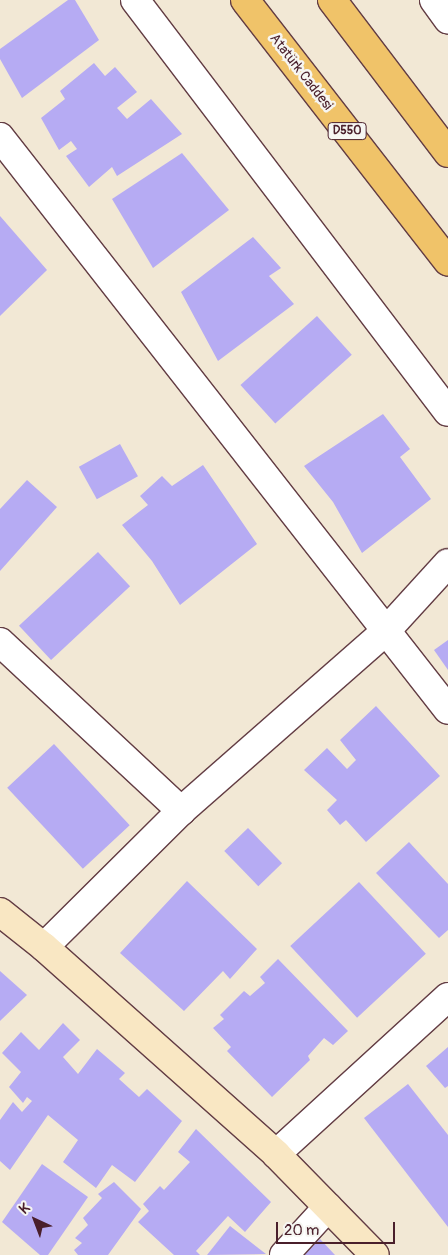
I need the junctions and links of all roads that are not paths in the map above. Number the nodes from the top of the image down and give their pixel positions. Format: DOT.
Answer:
graph roads {
  1 [pos="134,0"];
  2 [pos="245,0"];
  3 [pos="332,0"];
  4 [pos="434,0"];
  5 [pos="448,19"];
  6 [pos="0,137"];
  7 [pos="448,153"];
  8 [pos="448,262"];
  9 [pos="448,412"];
  10 [pos="448,563"];
  11 [pos="385,632"];
  12 [pos="0,642"];
  13 [pos="448,710"];
  14 [pos="181,811"];
  15 [pos="0,912"];
  16 [pos="44,947"];
  17 [pos="448,996"];
  18 [pos="276,1154"];
  19 [pos="328,1207"];
  20 [pos="284,1255"];
  21 [pos="375,1255"];
  1 -- 9 [label="street"];
  2 -- 8 [label="highway, Atatürk Caddesi / D550"];
  3 -- 7 [label="highway"];
  4 -- 5 [label="street"];
  6 -- 11 [label="street"];
  10 -- 11 [label="street"];
  11 -- 13 [label="street"];
  11 -- 14 [label="street"];
  12 -- 14 [label="street"];
  14 -- 16 [label="street"];
  15 -- 16 [label="street"];
  16 -- 18 [label="street"];
  17 -- 18 [label="street"];
  18 -- 19 [label="street"];
  19 -- 20 [label="street"];
  19 -- 21 [label="street"];
}
